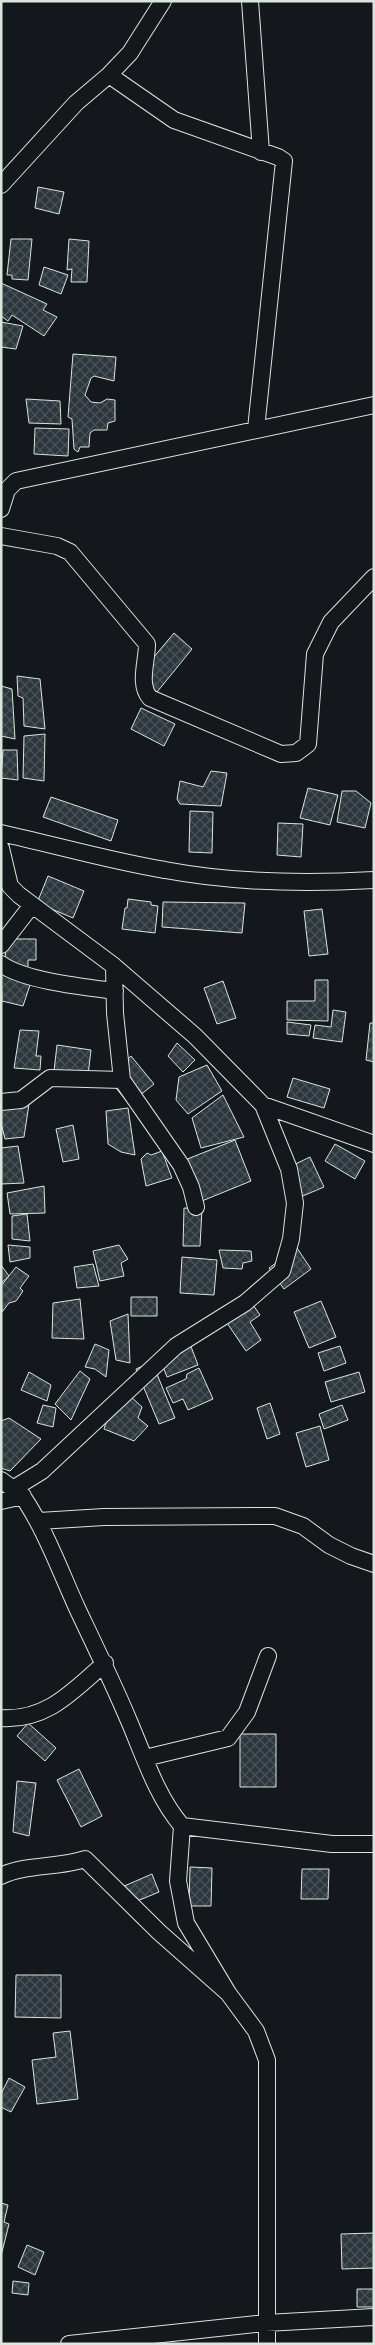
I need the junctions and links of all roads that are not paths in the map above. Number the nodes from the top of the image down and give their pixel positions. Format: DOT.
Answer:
graph roads {
  1 [pos="163,1"];
  2 [pos="250,1"];
  3 [pos="109,75"];
  4 [pos="261,152"];
  5 [pos="1,185"];
  6 [pos="374,405"];
  7 [pos="256,429"];
  8 [pos="4,490"];
  9 [pos="1,509"];
  10 [pos="1,536"];
  11 [pos="374,577"];
  12 [pos="1,832"];
  13 [pos="1,848"];
  14 [pos="374,880"];
  15 [pos="32,905"];
  16 [pos="1,945"];
  17 [pos="1,964"];
  18 [pos="114,966"];
  19 [pos="115,990"];
  20 [pos="122,1080"];
  21 [pos="1,1102"];
  22 [pos="263,1105"];
  23 [pos="374,1144"];
  24 [pos="196,1207"];
  25 [pos="1,1480"];
  26 [pos="23,1496"];
  27 [pos="1,1501"];
  28 [pos="39,1521"];
  29 [pos="374,1564"];
  30 [pos="268,1656"];
  31 [pos="105,1663"];
  32 [pos="1,1718"];
  33 [pos="145,1758"];
  34 [pos="182,1826"];
  35 [pos="373,1842"];
  36 [pos="1,1876"];
  37 [pos="228,1993"];
  38 [pos="374,2317"];
  39 [pos="266,2323"];
  40 [pos="69,2344"];
  41 [pos="267,2344"];
  1 -- 3 [label="street"];
  2 -- 4 [label="street"];
  3 -- 4 [label="street"];
  3 -- 5 [label="street"];
  4 -- 7 [label="street"];
  6 -- 7 [label="street"];
  7 -- 8 [label="street"];
  8 -- 9 [label="street"];
  10 -- 11 [label="street"];
  12 -- 14 [label="street"];
  13 -- 15 [label="street"];
  15 -- 16 [label="street"];
  15 -- 18 [label="street"];
  17 -- 19 [label="street"];
  18 -- 19 [label="street"];
  18 -- 22 [label="street"];
  19 -- 20 [label="street"];
  20 -- 21 [label="street"];
  20 -- 24 [label="street"];
  22 -- 23 [label="street"];
  22 -- 26 [label="street"];
  25 -- 26 [label="street"];
  26 -- 27 [label="street"];
  26 -- 28 [label="street"];
  28 -- 29 [label="street"];
  28 -- 31 [label="street"];
  30 -- 33 [label="street"];
  31 -- 32 [label="street"];
  31 -- 33 [label="street"];
  33 -- 34 [label="street"];
  34 -- 35 [label="street"];
  34 -- 37 [label="street"];
  36 -- 37 [label="street"];
  37 -- 39 [label="street"];
  38 -- 39 [label="street"];
  39 -- 40 [label="street"];
  39 -- 41 [label="street"];
}
